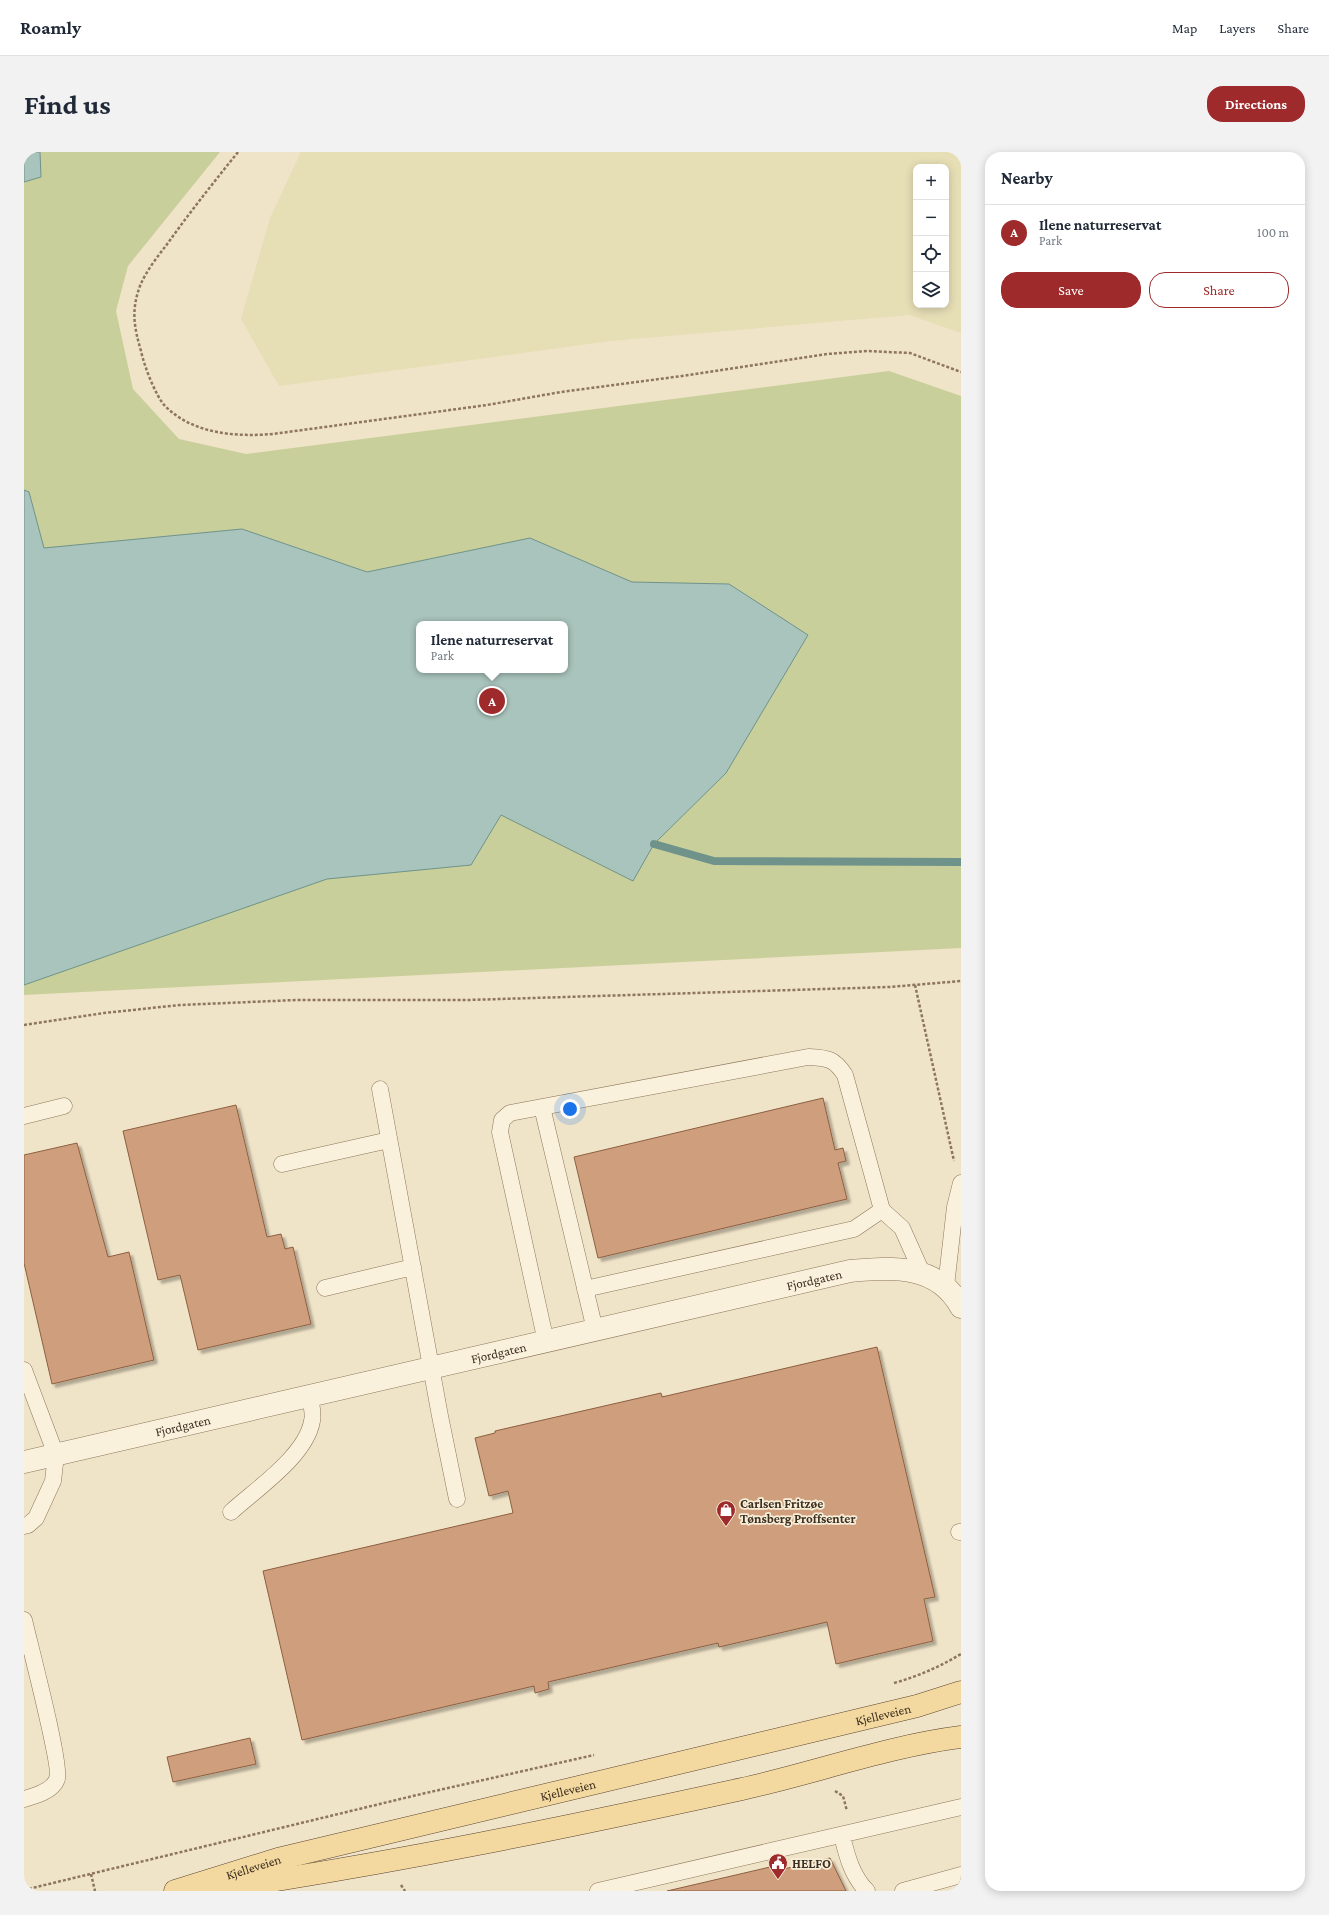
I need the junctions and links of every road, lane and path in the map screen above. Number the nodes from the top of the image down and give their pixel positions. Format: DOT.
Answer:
graph roads {
  1 [pos="238,152"];
  2 [pos="961,372"];
  3 [pos="961,981"];
  4 [pos="915,985"];
  5 [pos="24,1025"];
  6 [pos="380,1089"];
  7 [pos="64,1106"];
  8 [pos="542,1107"];
  9 [pos="24,1116"];
  10 [pos="389,1140"];
  11 [pos="282,1164"];
  12 [pos="960,1184"];
  13 [pos="882,1210"];
  14 [pos="413,1267"];
  15 [pos="923,1275"];
  16 [pos="946,1286"];
  17 [pos="326,1288"];
  18 [pos="585,1289"];
  19 [pos="961,1307"];
  20 [pos="595,1330"];
  21 [pos="546,1342"];
  22 [pos="431,1368"];
  23 [pos="24,1370"];
  24 [pos="310,1397"];
  25 [pos="56,1455"];
  26 [pos="24,1462"];
  27 [pos="457,1499"];
  28 [pos="231,1512"];
  29 [pos="24,1526"];
  30 [pos="24,1620"];
  31 [pos="961,1654"];
  32 [pos="893,1683"];
  33 [pos="961,1692"];
  34 [pos="961,1737"];
  35 [pos="596,1754"];
  36 [pos="830,1789"];
  37 [pos="24,1799"];
  38 [pos="961,1807"];
  39 [pos="847,1834"];
  40 [pos="91,1874"];
  41 [pos="961,1875"];
  42 [pos="24,1890"];
  43 [pos="95,1891"];
  44 [pos="175,1891"];
  45 [pos="206,1891"];
  46 [pos="598,1891"];
  47 [pos="867,1891"];
  48 [pos="903,1891"];
  1 -- 2 [label="path"];
  3 -- 4 [label="path"];
  4 -- 5 [label="path"];
  4 -- 12 [label="path"];
  6 -- 10 [label="lane"];
  7 -- 9 [label="lane"];
  8 -- 13 [label="lane"];
  8 -- 18 [label="lane"];
  8 -- 21 [label="lane"];
  10 -- 11 [label="lane"];
  10 -- 14 [label="lane"];
  12 -- 16 [label="lane"];
  13 -- 15 [label="lane"];
  13 -- 18 [label="lane"];
  14 -- 17 [label="lane"];
  14 -- 22 [label="lane"];
  15 -- 16 [label="street, Fjordgaten"];
  15 -- 20 [label="street, Fjordgaten"];
  16 -- 19 [label="street, Fjordgaten"];
  18 -- 20 [label="lane"];
  20 -- 21 [label="street, Fjordgaten"];
  21 -- 22 [label="street, Fjordgaten"];
  22 -- 24 [label="street, Fjordgaten"];
  22 -- 27 [label="lane"];
  23 -- 25 [label="lane"];
  24 -- 25 [label="street, Fjordgaten"];
  24 -- 28 [label="lane"];
  25 -- 26 [label="street, Fjordgaten"];
  25 -- 29 [label="lane"];
  30 -- 37 [label="lane"];
  31 -- 32 [label="path"];
  33 -- 44 [label="main road, Kjelleveien"];
  34 -- 45 [label="main road, Kjelleveien"];
  35 -- 40 [label="path"];
  36 -- 39 [label="path"];
  38 -- 39 [label="lane"];
  39 -- 46 [label="lane"];
  39 -- 47 [label="lane"];
  40 -- 42 [label="path"];
  40 -- 43 [label="path"];
  41 -- 48 [label="lane"];
}
